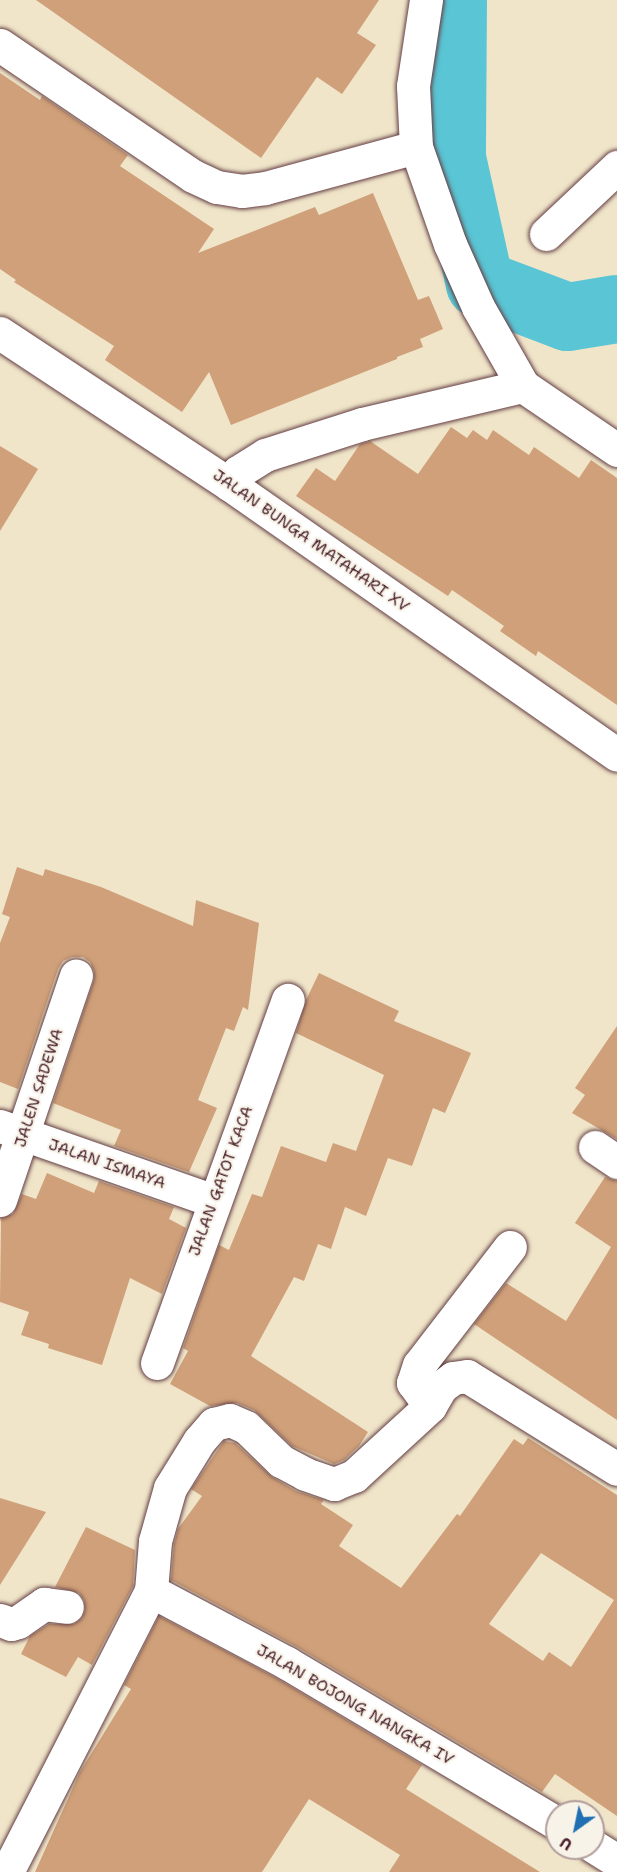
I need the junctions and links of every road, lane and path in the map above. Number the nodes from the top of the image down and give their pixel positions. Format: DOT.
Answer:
graph roads {
  1 [pos="426,0"];
  2 [pos="0,45"];
  3 [pos="416,147"];
  4 [pos="617,167"];
  5 [pos="546,234"];
  6 [pos="0,333"];
  7 [pos="523,386"];
  8 [pos="617,450"];
  9 [pos="229,483"];
  10 [pos="617,755"];
  11 [pos="76,975"];
  12 [pos="288,1000"];
  13 [pos="12,1130"];
  14 [pos="0,1200"];
  15 [pos="214,1201"];
  16 [pos="510,1247"];
  17 [pos="157,1363"];
  18 [pos="430,1406"];
  19 [pos="617,1469"];
  20 [pos="151,1591"];
  21 [pos="68,1607"];
  22 [pos="0,1620"];
  23 [pos="545,1816"];
  24 [pos="7,1872"];
  1 -- 3 [label="street"];
  2 -- 3 [label="street"];
  3 -- 7 [label="street"];
  4 -- 5 [label="street"];
  6 -- 9 [label="street, JALAN BUNGA MATAHARI XV"];
  7 -- 8 [label="street"];
  7 -- 9 [label="street"];
  9 -- 10 [label="street, JALAN BUNGA MATAHARI XV"];
  11 -- 13 [label="street, JALEN SADEWA"];
  12 -- 15 [label="street, JALAN GATOT KACA"];
  13 -- 14 [label="street, JALEN SADEWA"];
  13 -- 15 [label="street, JALAN ISMAYA"];
  15 -- 17 [label="street, JALAN GATOT KACA"];
  16 -- 18 [label="street"];
  18 -- 19 [label="street"];
  18 -- 20 [label="street"];
  20 -- 23 [label="street, JALAN BOJONG NANGKA IV"];
  20 -- 24 [label="street"];
  21 -- 22 [label="street"];
}
